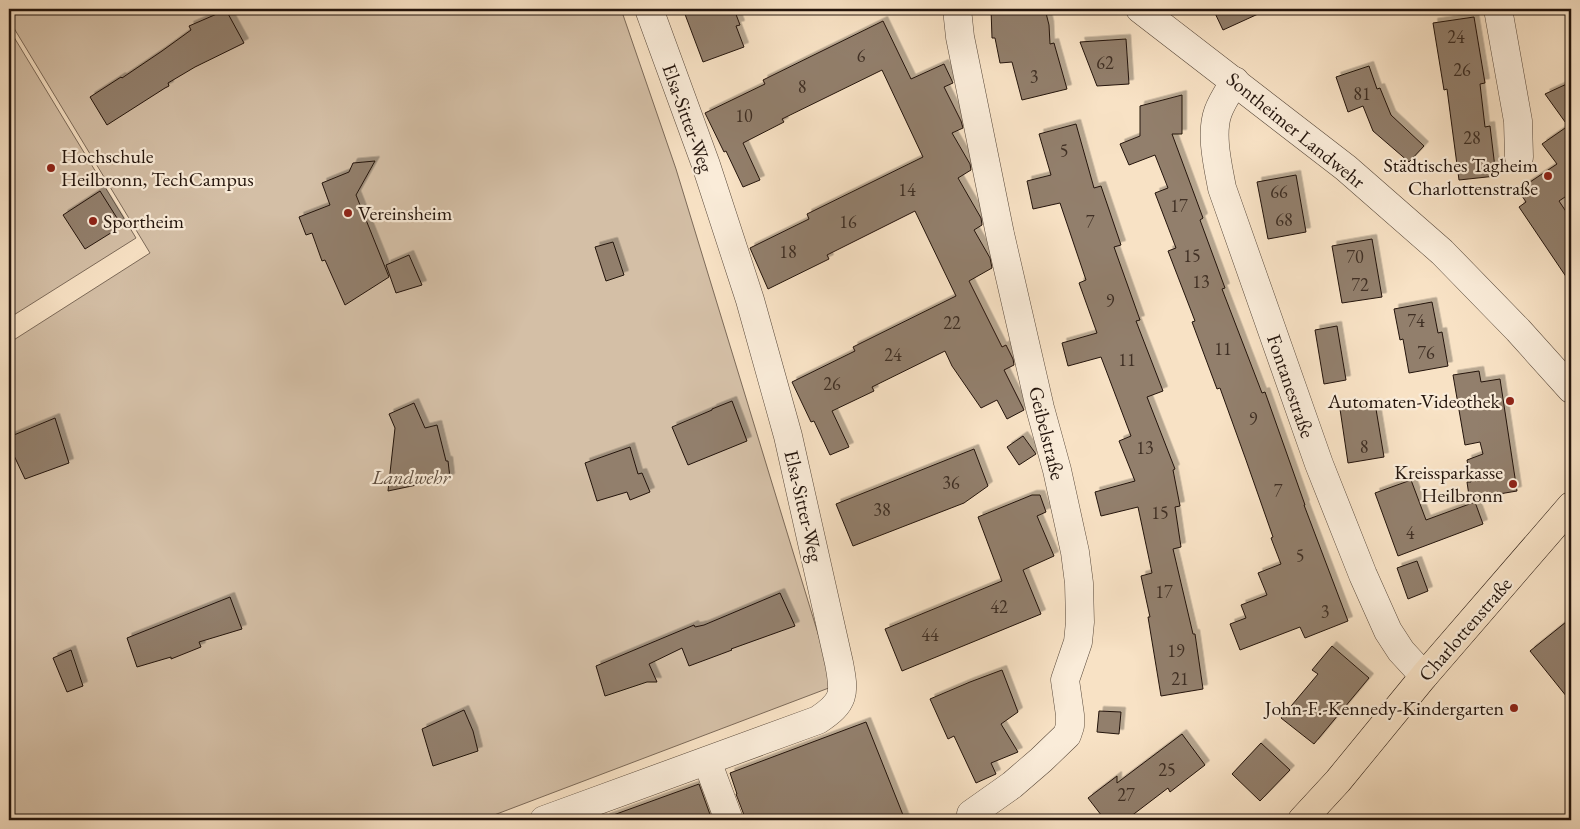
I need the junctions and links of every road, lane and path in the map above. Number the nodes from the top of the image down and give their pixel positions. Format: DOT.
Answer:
graph roads {
  1 [pos="649,9"];
  2 [pos="957,9"];
  3 [pos="1140,9"];
  4 [pos="1498,9"];
  5 [pos="1235,81"];
  6 [pos="1520,157"];
  7 [pos="1571,389"];
  8 [pos="1571,506"];
  9 [pos="1424,676"];
  10 [pos="707,761"];
  11 [pos="971,814"];
  12 [pos="544,820"];
  13 [pos="729,820"];
  14 [pos="1302,820"];
  1 -- 10 [label="street, Elsa-Sitter-Weg"];
  2 -- 11 [label="street, Geibelstraße"];
  3 -- 5 [label="street, Sontheimer Landwehr"];
  4 -- 6 [label="street"];
  5 -- 7 [label="street, Sontheimer Landwehr"];
  5 -- 9 [label="street, Fontanestraße"];
  8 -- 9 [label="main road, Charlottenstraße"];
  9 -- 14 [label="main road, Charlottenstraße"];
  10 -- 12 [label="street, Elsa-Sitter-Weg"];
  10 -- 13 [label="street"];
}
